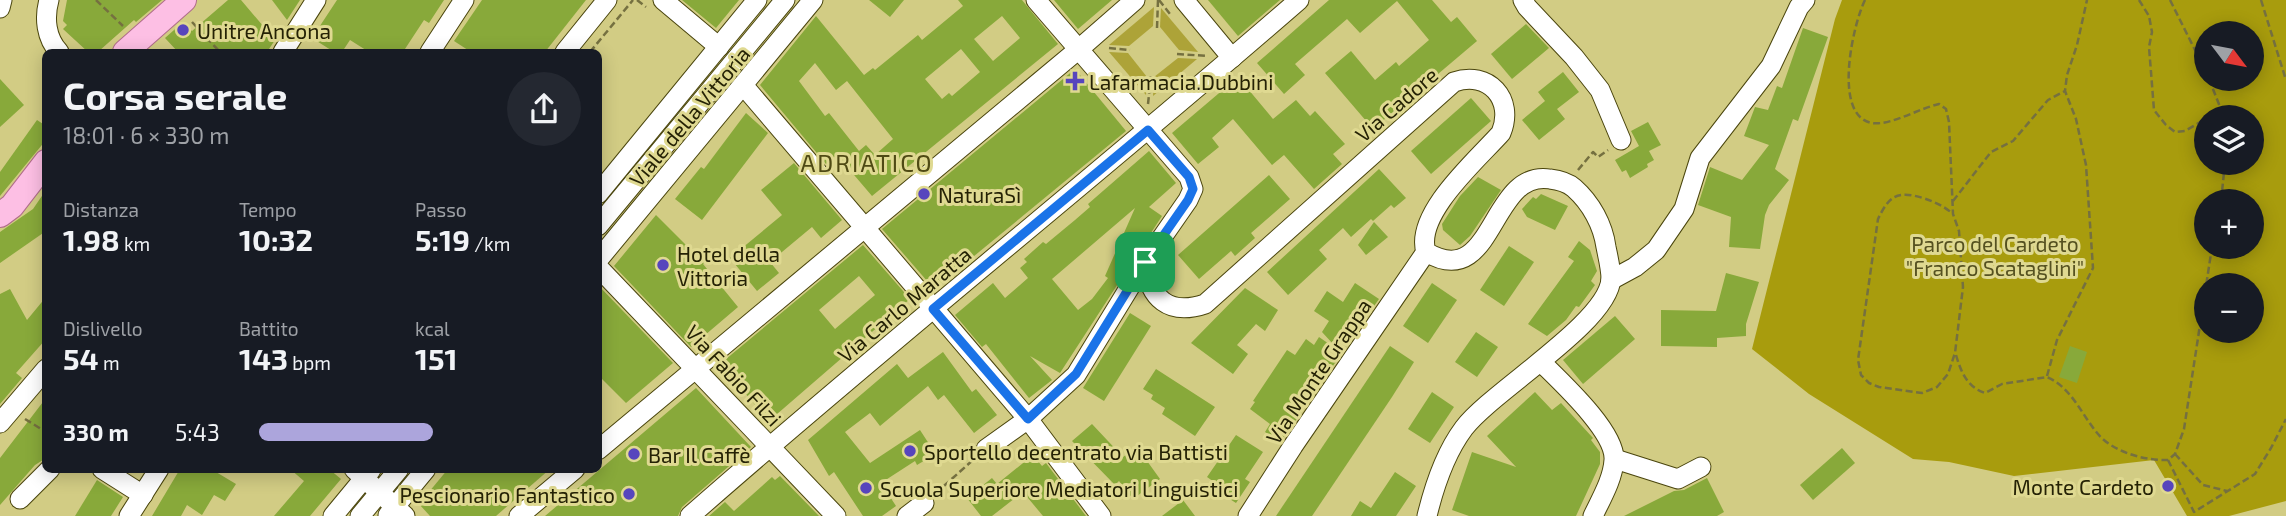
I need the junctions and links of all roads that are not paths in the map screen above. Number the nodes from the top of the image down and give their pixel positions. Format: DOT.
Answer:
graph roads {
  1 [pos="2,0"];
  2 [pos="49,0"];
  3 [pos="316,0"];
  4 [pos="464,0"];
  5 [pos="607,0"];
  6 [pos="663,0"];
  7 [pos="757,0"];
  8 [pos="786,0"];
  9 [pos="813,0"];
  10 [pos="1036,0"];
  11 [pos="1135,0"];
  12 [pos="1184,0"];
  13 [pos="1298,0"];
  14 [pos="1523,0"];
  15 [pos="1805,0"];
  16 [pos="0,8"];
  17 [pos="187,10"];
  18 [pos="719,47"];
  19 [pos="58,49"];
  20 [pos="129,49"];
  21 [pos="284,49"];
  22 [pos="432,49"];
  23 [pos="567,49"];
  24 [pos="1079,49"];
  25 [pos="1232,58"];
  26 [pos="743,85"];
  27 [pos="1148,130"];
  28 [pos="1621,140"];
  29 [pos="42,167"];
  30 [pos="602,189"];
  31 [pos="0,215"];
  32 [pos="602,221"];
  33 [pos="865,227"];
  34 [pos="1426,252"];
  35 [pos="602,255"];
  36 [pos="1145,262"];
  37 [pos="602,271"];
  38 [pos="1611,280"];
  39 [pos="933,309"];
  40 [pos="1541,362"];
  41 [pos="696,368"];
  42 [pos="42,374"];
  43 [pos="9,419"];
  44 [pos="1028,419"];
  45 [pos="602,447"];
  46 [pos="770,447"];
  47 [pos="986,449"];
  48 [pos="1615,458"];
  49 [pos="1702,467"];
  50 [pos="46,473"];
  51 [pos="108,473"];
  52 [pos="157,473"];
  53 [pos="363,473"];
  54 [pos="365,473"];
  55 [pos="396,473"];
  56 [pos="423,473"];
  57 [pos="570,473"];
  58 [pos="380,492"];
  59 [pos="143,495"];
  60 [pos="20,499"];
  61 [pos="923,503"];
  62 [pos="396,513"];
  63 [pos="129,516"];
  64 [pos="333,516"];
  65 [pos="360,516"];
  66 [pos="519,516"];
  67 [pos="690,516"];
  68 [pos="836,516"];
  69 [pos="907,516"];
  70 [pos="1101,516"];
  71 [pos="1248,516"];
  72 [pos="1427,516"];
  73 [pos="1593,516"];
  1 -- 16 [label="street"];
  2 -- 19 [label="street"];
  3 -- 21 [label="street"];
  4 -- 22 [label="street"];
  5 -- 23 [label="street"];
  6 -- 18 [label="street"];
  7 -- 18 [label="street, Viale della Vittoria"];
  8 -- 32 [label="street, Viale della Vittoria"];
  9 -- 26 [label="street, Viale della Vittoria"];
  10 -- 24 [label="street"];
  11 -- 24 [label="street"];
  12 -- 25 [label="street"];
  13 -- 25 [label="street"];
  14 -- 28 [label="street"];
  15 -- 38 [label="street"];
  17 -- 20 [label="main road"];
  18 -- 30 [label="street, Viale della Vittoria"];
  24 -- 27 [label="street"];
  24 -- 33 [label="street"];
  25 -- 27 [label="street, Via Carlo Maratta"];
  26 -- 33 [label="street"];
  26 -- 35 [label="street, Viale della Vittoria"];
  27 -- 36 [label="street"];
  27 -- 39 [label="street, Via Carlo Maratta"];
  29 -- 31 [label="main road"];
  33 -- 39 [label="street"];
  33 -- 41 [label="street"];
  34 -- 36 [label="street, Via Cadore"];
  34 -- 38 [label="street"];
  34 -- 71 [label="street, Via Monte Grappa"];
  36 -- 44 [label="street"];
  37 -- 41 [label="street, Via Fabio Filzi"];
  38 -- 40 [label="street"];
  39 -- 44 [label="street"];
  39 -- 46 [label="street, Via Carlo Maratta"];
  40 -- 48 [label="street"];
  40 -- 72 [label="street"];
  41 -- 45 [label="street"];
  41 -- 46 [label="street, Via Fabio Filzi"];
  42 -- 43 [label="street"];
  44 -- 47 [label="street"];
  44 -- 70 [label="street"];
  46 -- 67 [label="street, Via Carlo Maratta"];
  46 -- 68 [label="street, Via Fabio Filzi"];
  48 -- 49 [label="street"];
  48 -- 73 [label="street"];
  50 -- 60 [label="street"];
  51 -- 59 [label="street"];
  52 -- 59 [label="street"];
  53 -- 64 [label="street"];
  54 -- 58 [label="street"];
  55 -- 58 [label="street"];
  56 -- 62 [label="street"];
  57 -- 66 [label="street"];
  58 -- 62 [label="street"];
  58 -- 65 [label="street"];
  59 -- 63 [label="street"];
  61 -- 69 [label="street"];
}
